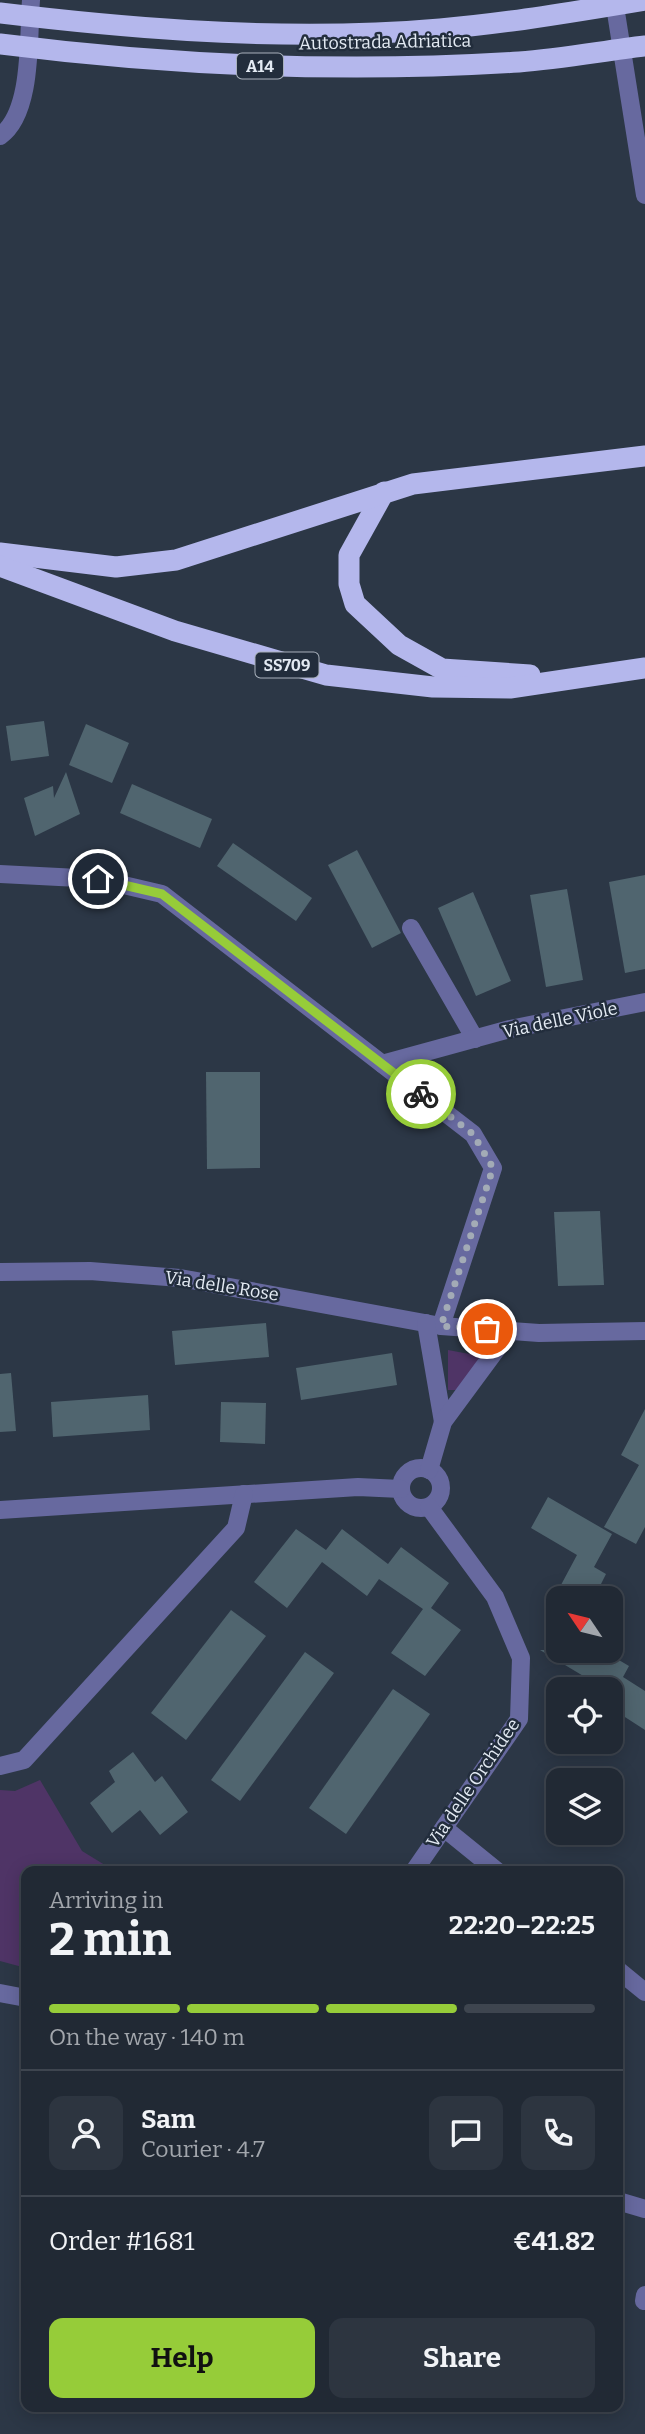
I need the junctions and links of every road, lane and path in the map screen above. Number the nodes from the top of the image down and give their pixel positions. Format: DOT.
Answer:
graph roads {
  1 [pos="31,0"];
  2 [pos="614,0"];
  3 [pos="645,0"];
  4 [pos="0,13"];
  5 [pos="0,44"];
  6 [pos="645,46"];
  7 [pos="0,136"];
  8 [pos="645,195"];
  9 [pos="645,456"];
  10 [pos="384,492"];
  11 [pos="0,553"];
  12 [pos="0,566"];
  13 [pos="645,668"];
  14 [pos="589,678"];
  15 [pos="0,874"];
  16 [pos="411,928"];
  17 [pos="645,1002"];
  18 [pos="475,1039"];
  19 [pos="382,1064"];
  20 [pos="0,1272"];
  21 [pos="434,1325"];
  22 [pos="510,1331"];
  23 [pos="645,1331"];
  24 [pos="443,1422"];
  25 [pos="429,1470"];
  26 [pos="401,1489"];
  27 [pos="244,1494"];
  28 [pos="429,1507"];
  29 [pos="0,1510"];
  30 [pos="0,1766"];
  31 [pos="444,1828"];
  32 [pos="417,1866"];
  33 [pos="491,1866"];
  34 [pos="623,1973"];
  35 [pos="645,1992"];
  36 [pos="21,1998"];
  37 [pos="1,1999"];
  38 [pos="623,2202"];
  39 [pos="645,2208"];
  1 -- 7 [label="street"];
  2 -- 8 [label="street"];
  3 -- 4 [label="highway, Autostrada Adriatica / A14"];
  5 -- 6 [label="highway, Autostrada Adriatica / A14"];
  9 -- 10 [label="highway"];
  10 -- 11 [label="highway"];
  10 -- 14 [label="highway"];
  12 -- 14 [label="highway, SS709"];
  13 -- 14 [label="highway, SS709"];
  15 -- 19 [label="street"];
  16 -- 18 [label="street"];
  17 -- 18 [label="street, Via delle Viole"];
  18 -- 19 [label="street, Via delle Viole"];
  19 -- 21 [label="street"];
  20 -- 21 [label="street, Via delle Rose"];
  21 -- 22 [label="street, Via delle Rose"];
  21 -- 24 [label="street"];
  22 -- 23 [label="street, Via delle Rose"];
  22 -- 24 [label="street"];
  24 -- 25 [label="street"];
  25 -- 26 [label="street"];
  25 -- 28 [label="street"];
  26 -- 27 [label="street"];
  26 -- 28 [label="street, Via delle Orchidee"];
  27 -- 29 [label="street"];
  27 -- 30 [label="street"];
  28 -- 31 [label="street, Via delle Orchidee"];
  31 -- 32 [label="street, Via delle Orchidee"];
  31 -- 33 [label="street"];
  34 -- 35 [label="street"];
  36 -- 37 [label="street"];
  38 -- 39 [label="street"];
}
